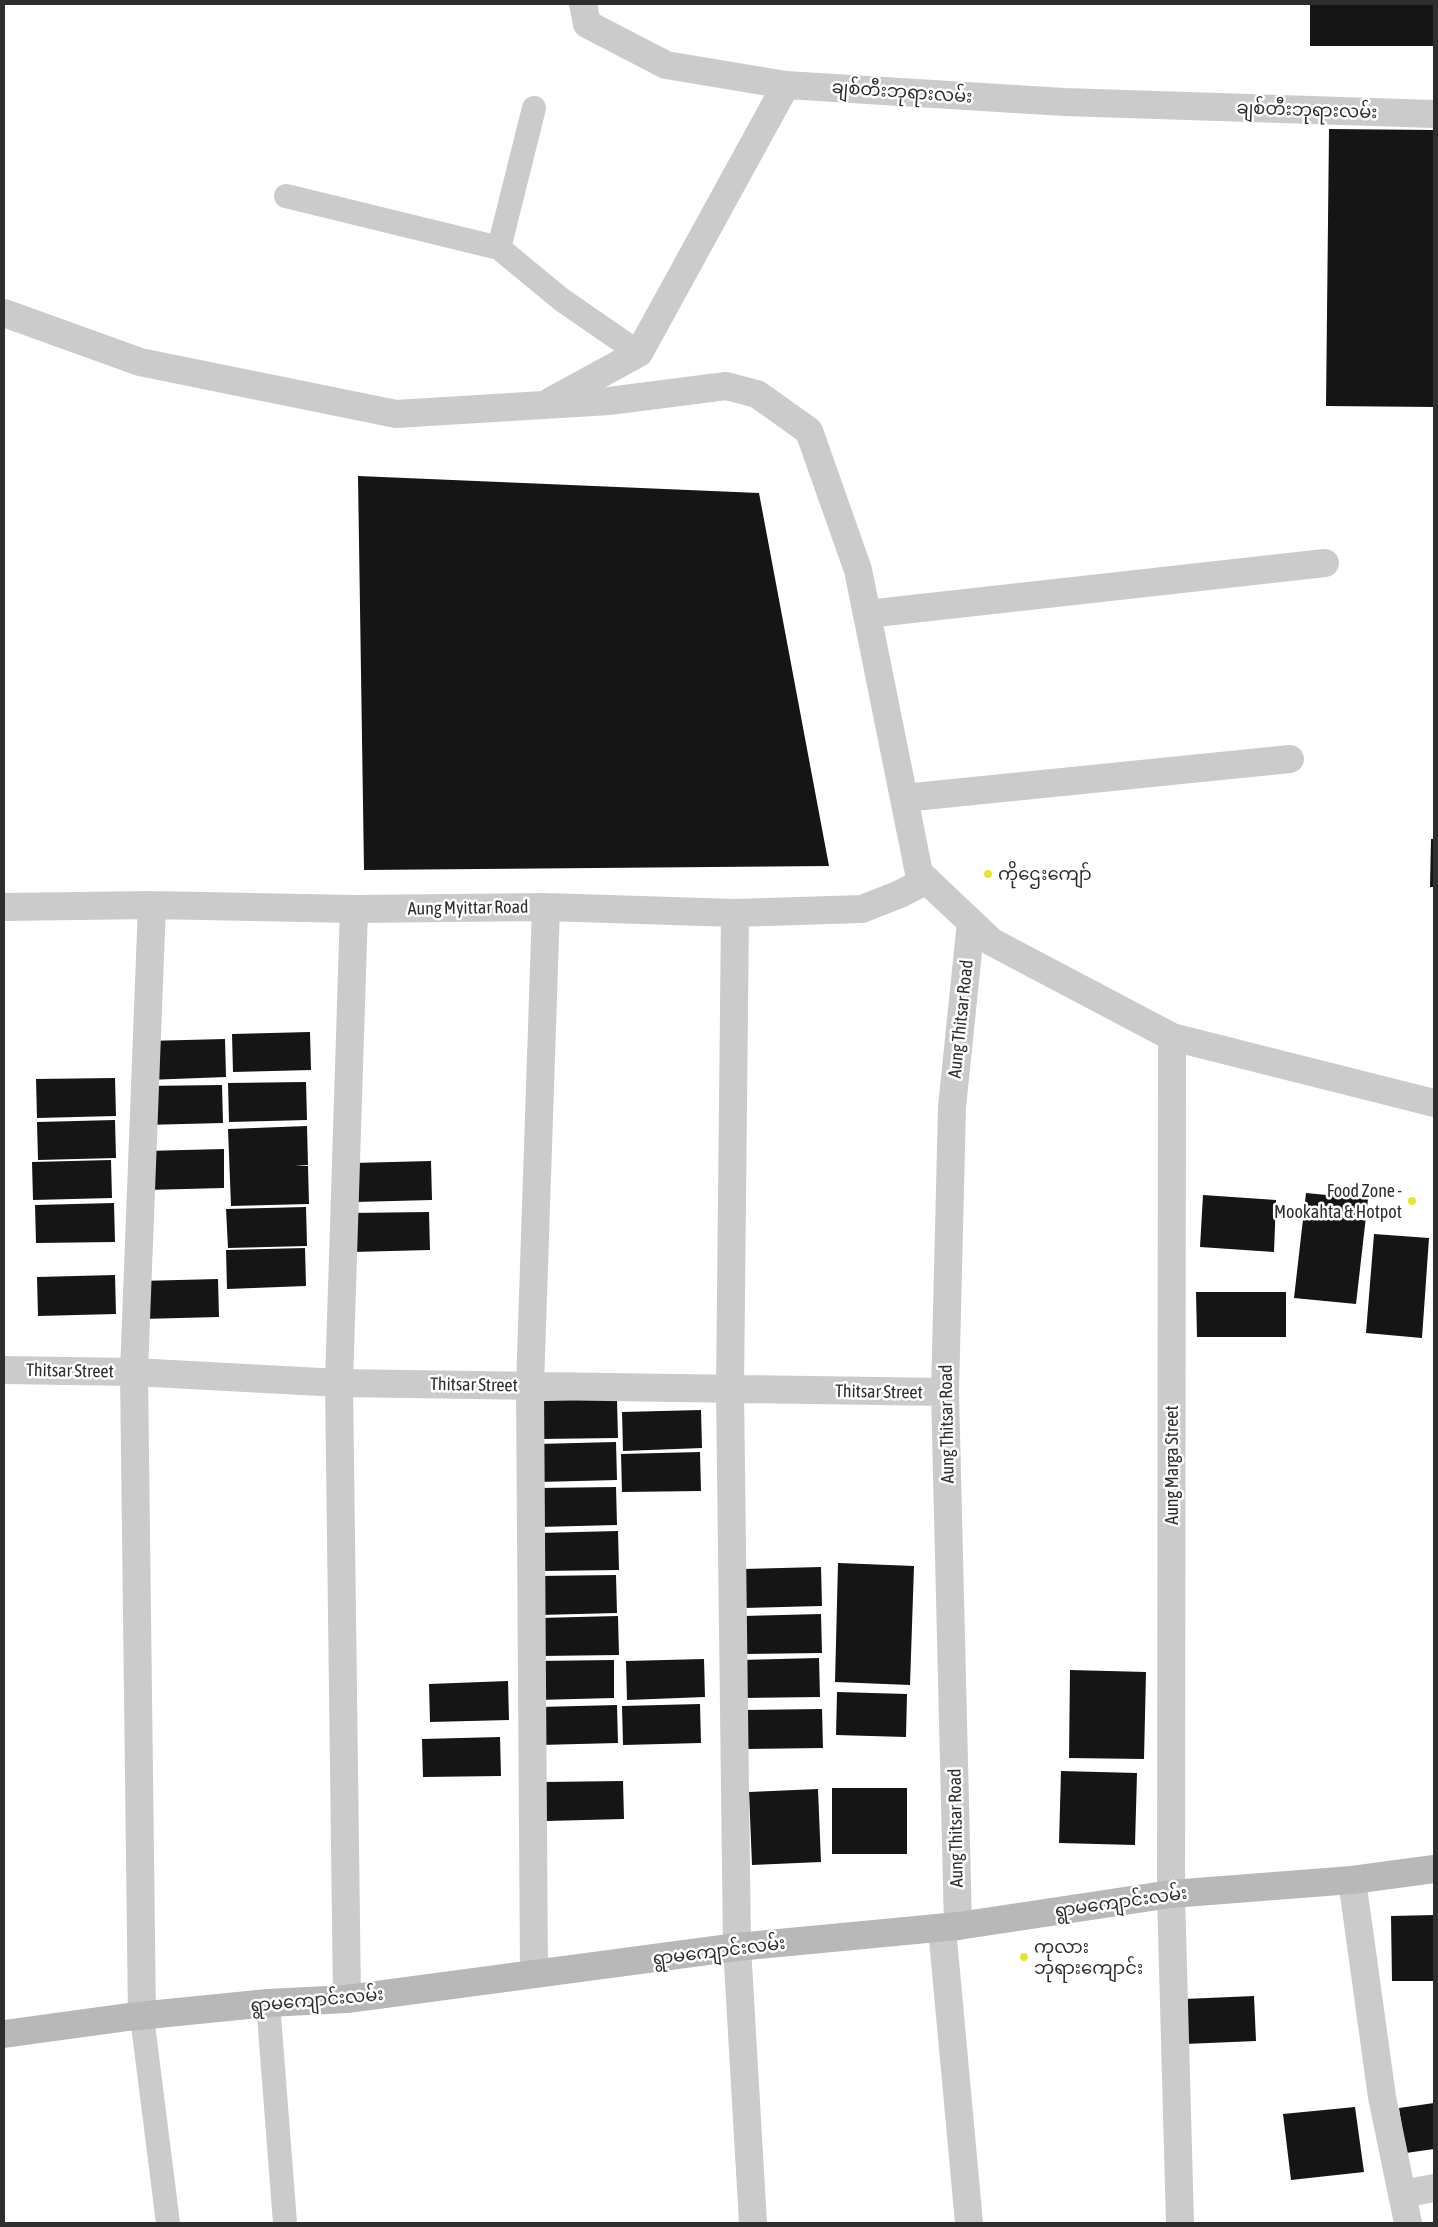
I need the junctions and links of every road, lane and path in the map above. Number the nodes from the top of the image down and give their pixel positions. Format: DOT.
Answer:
graph roads {
  1 [pos="583,4"];
  2 [pos="786,84"];
  3 [pos="534,108"];
  4 [pos="1434,114"];
  5 [pos="286,196"];
  6 [pos="499,248"];
  7 [pos="4,313"];
  8 [pos="639,353"];
  9 [pos="542,405"];
  10 [pos="1325,563"];
  11 [pos="867,614"];
  12 [pos="1290,759"];
  13 [pos="904,798"];
  14 [pos="927,880"];
  15 [pos="152,905"];
  16 [pos="4,907"];
  17 [pos="546,907"];
  18 [pos="354,909"];
  19 [pos="735,913"];
  20 [pos="971,922"];
  21 [pos="1172,1037"];
  22 [pos="1434,1103"];
  23 [pos="4,1370"];
  24 [pos="134,1372"];
  25 [pos="339,1383"];
  26 [pos="530,1386"];
  27 [pos="730,1390"];
  28 [pos="945,1392"];
  29 [pos="1434,1869"];
  30 [pos="1352,1880"];
  31 [pos="1171,1894"];
  32 [pos="950,1927"];
  33 [pos="737,1947"];
  34 [pos="534,1974"];
  35 [pos="347,1999"];
  36 [pos="268,2003"];
  37 [pos="142,2017"];
  38 [pos="4,2034"];
  39 [pos="1434,2188"];
  40 [pos="1402,2194"];
  41 [pos="168,2223"];
  42 [pos="285,2223"];
  43 [pos="753,2223"];
  44 [pos="969,2223"];
  45 [pos="1180,2223"];
  46 [pos="1408,2223"];
  1 -- 2 [label="street, ချစ်တီးဘုရားလမ်း"];
  2 -- 4 [label="street, ချစ်တီးဘုရားလမ်း"];
  2 -- 8 [label="street"];
  3 -- 6 [label="lane"];
  5 -- 6 [label="lane"];
  6 -- 8 [label="lane"];
  7 -- 9 [label="street"];
  8 -- 9 [label="street"];
  9 -- 11 [label="street"];
  10 -- 11 [label="street"];
  11 -- 13 [label="street"];
  12 -- 13 [label="street"];
  13 -- 14 [label="street"];
  14 -- 19 [label="street, Aung Myittar Road"];
  14 -- 20 [label="street"];
  15 -- 16 [label="street, Aung Myittar Road"];
  15 -- 18 [label="street, Aung Myittar Road"];
  15 -- 24 [label="street"];
  17 -- 18 [label="street, Aung Myittar Road"];
  17 -- 19 [label="street, Aung Myittar Road"];
  17 -- 26 [label="street"];
  18 -- 25 [label="street"];
  19 -- 27 [label="street"];
  20 -- 21 [label="street"];
  20 -- 28 [label="street, Aung Thitsar Road"];
  21 -- 22 [label="street"];
  21 -- 31 [label="street, Aung Marga Street"];
  23 -- 24 [label="street, Thitsar Street"];
  24 -- 25 [label="street, Thitsar Street"];
  24 -- 37 [label="street"];
  25 -- 26 [label="street, Thitsar Street"];
  25 -- 35 [label="street"];
  26 -- 27 [label="street, Thitsar Street"];
  26 -- 34 [label="street"];
  27 -- 28 [label="street, Thitsar Street"];
  27 -- 33 [label="street"];
  28 -- 32 [label="street, Aung Thitsar Road"];
  29 -- 30 [label="main road, ရွာမကျောင်းလမ်း"];
  30 -- 31 [label="main road, ရွာမကျောင်းလမ်း"];
  30 -- 40 [label="street"];
  31 -- 32 [label="main road, ရွာမကျောင်းလမ်း"];
  31 -- 45 [label="street, Aung Marga Street"];
  32 -- 33 [label="main road, ရွာမကျောင်းလမ်း"];
  32 -- 44 [label="street, Aung Thitsar Road"];
  33 -- 34 [label="main road, ရွာမကျောင်းလမ်း"];
  33 -- 43 [label="street"];
  34 -- 35 [label="main road, ရွာမကျောင်းလမ်း"];
  35 -- 36 [label="main road, ရွာမကျောင်းလမ်း"];
  36 -- 37 [label="main road, ရွာမကျောင်းလမ်း"];
  36 -- 42 [label="lane"];
  37 -- 38 [label="main road, ရွာမကျောင်းလမ်း"];
  37 -- 41 [label="lane"];
  39 -- 40 [label="street"];
  40 -- 46 [label="street"];
}
